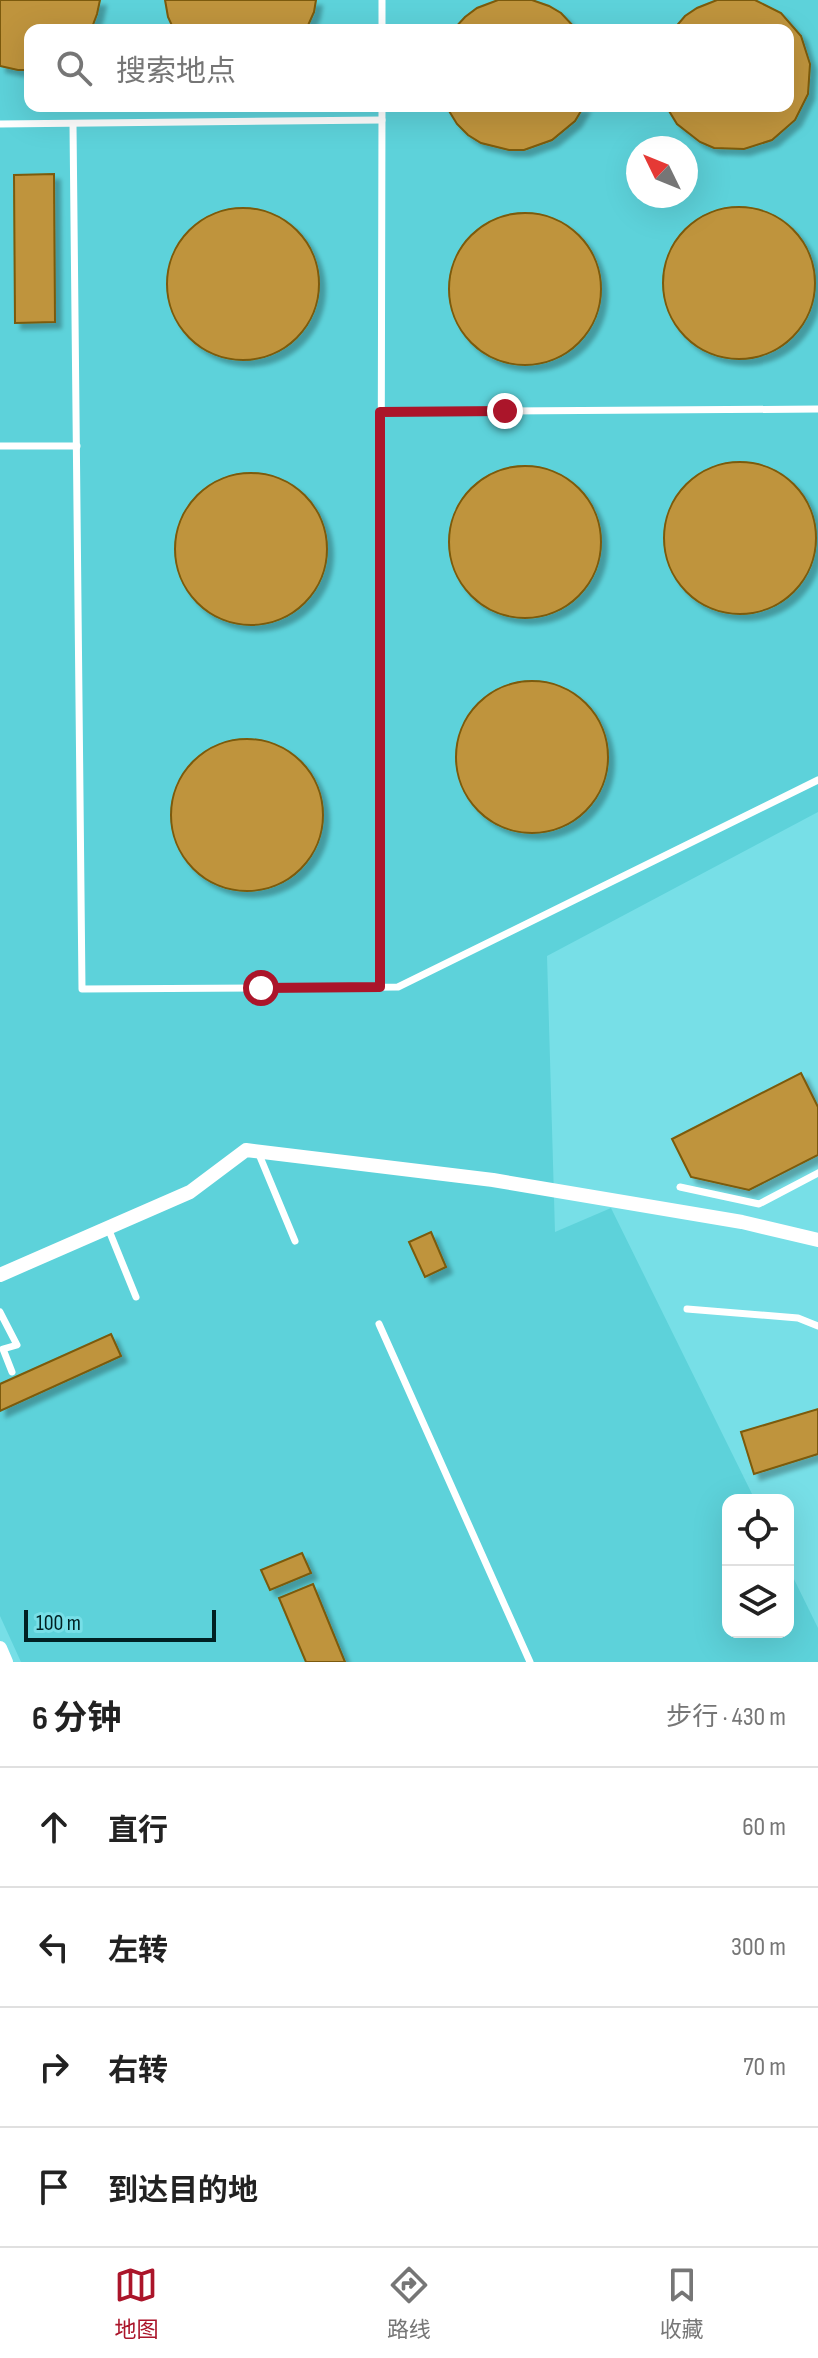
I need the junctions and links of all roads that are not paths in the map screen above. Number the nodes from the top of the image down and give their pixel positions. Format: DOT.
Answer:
graph roads {
  1 [pos="382,0"];
  2 [pos="382,24"];
  3 [pos="382,112"];
  4 [pos="382,120"];
  5 [pos="0,124"];
  6 [pos="73,124"];
  7 [pos="818,409"];
  8 [pos="380,412"];
  9 [pos="0,446"];
  10 [pos="77,446"];
  11 [pos="818,780"];
  12 [pos="380,987"];
  13 [pos="258,1152"];
  14 [pos="818,1173"];
  15 [pos="680,1187"];
  16 [pos="108,1228"];
  17 [pos="818,1240"];
  18 [pos="295,1241"];
  19 [pos="0,1275"];
  20 [pos="136,1297"];
  21 [pos="687,1309"];
  22 [pos="0,1312"];
  23 [pos="379,1324"];
  24 [pos="818,1326"];
  25 [pos="12,1372"];
  26 [pos="0,1648"];
  27 [pos="6,1662"];
  28 [pos="530,1662"];
  1 -- 2 [label="lane"];
  3 -- 4 [label="lane"];
  4 -- 6 [label="lane"];
  4 -- 8 [label="lane"];
  5 -- 6 [label="lane"];
  6 -- 10 [label="lane"];
  7 -- 8 [label="lane"];
  8 -- 12 [label="lane"];
  9 -- 10 [label="lane"];
  10 -- 12 [label="lane"];
  11 -- 12 [label="lane"];
  13 -- 16 [label="street"];
  13 -- 17 [label="street"];
  13 -- 18 [label="lane"];
  14 -- 15 [label="lane"];
  16 -- 19 [label="street"];
  16 -- 20 [label="lane"];
  21 -- 24 [label="lane"];
  22 -- 25 [label="lane"];
  23 -- 28 [label="lane"];
  26 -- 27 [label="street"];
}
